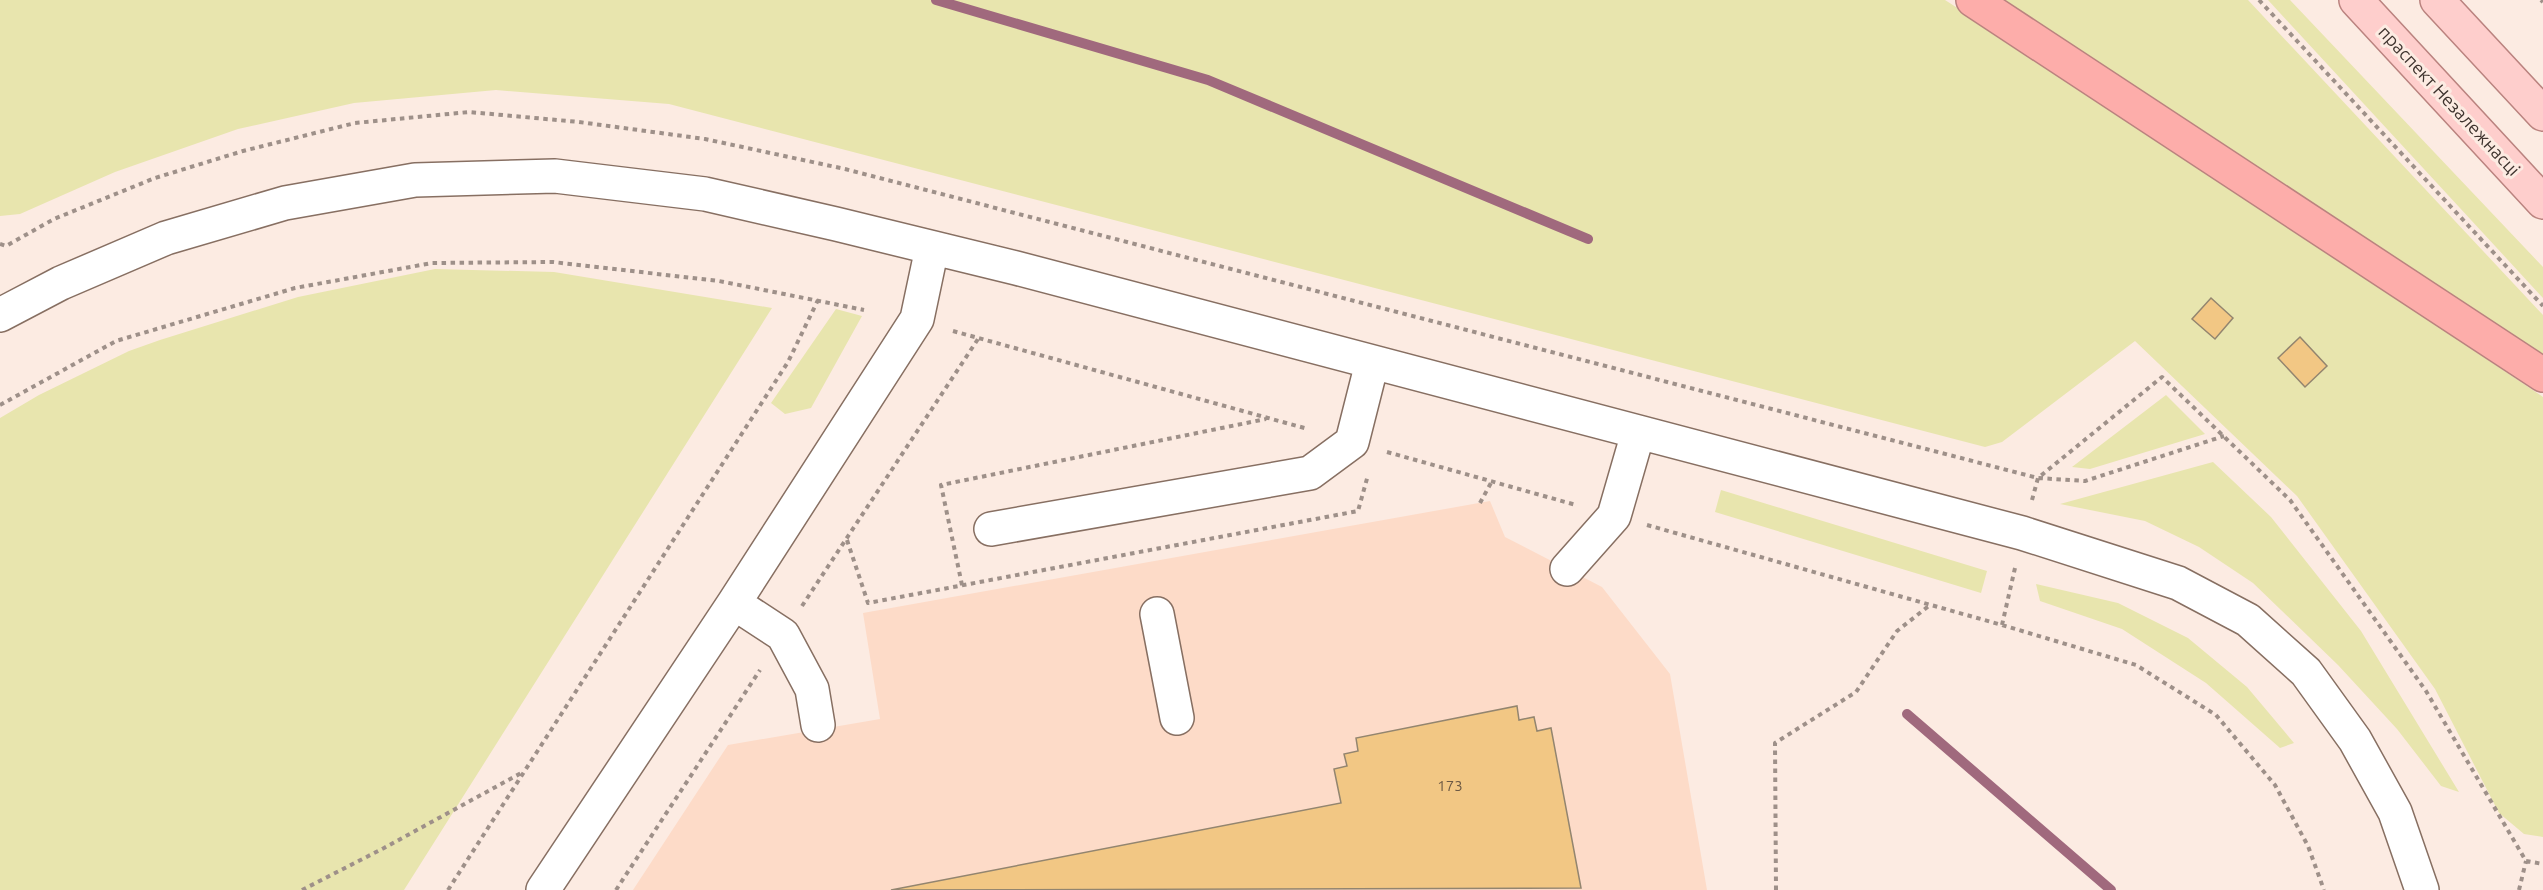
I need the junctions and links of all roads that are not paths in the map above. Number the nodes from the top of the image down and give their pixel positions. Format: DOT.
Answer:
graph roads {
  1 [pos="1973,0"];
  2 [pos="2356,0"];
  3 [pos="2437,0"];
  4 [pos="2543,114"];
  5 [pos="2543,202"];
  6 [pos="932,248"];
  7 [pos="0,315"];
  8 [pos="1372,363"];
  9 [pos="2543,375"];
  10 [pos="1638,433"];
  11 [pos="992,529"];
  12 [pos="1567,569"];
  13 [pos="734,603"];
  14 [pos="1156,614"];
  15 [pos="1177,718"];
  16 [pos="818,725"];
  17 [pos="543,890"];
  18 [pos="2422,890"];
  1 -- 9 [label="highway"];
  2 -- 5 [label="main road, праспект Незалежнасці"];
  3 -- 4 [label="main road"];
  6 -- 7 [label="lane"];
  6 -- 8 [label="lane"];
  6 -- 13 [label="lane"];
  8 -- 10 [label="lane"];
  8 -- 11 [label="lane"];
  10 -- 12 [label="lane"];
  10 -- 18 [label="lane"];
  13 -- 16 [label="lane"];
  13 -- 17 [label="lane"];
  14 -- 15 [label="lane"];
}
